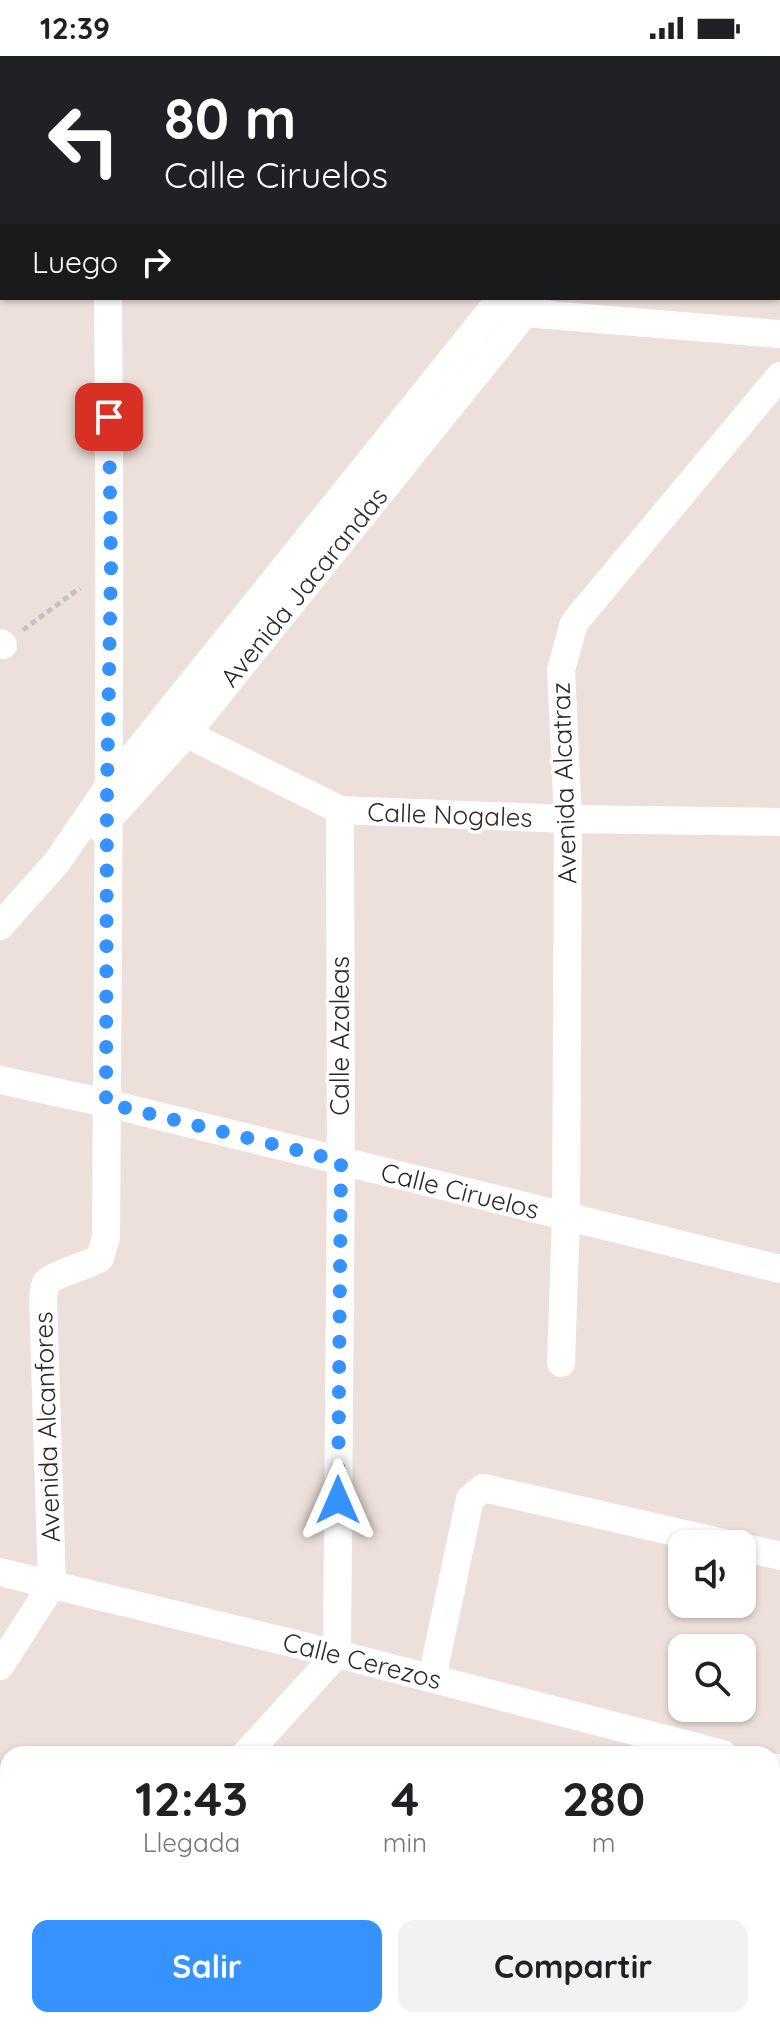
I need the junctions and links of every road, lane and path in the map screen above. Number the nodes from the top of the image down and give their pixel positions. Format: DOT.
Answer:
graph roads {
  1 [pos="108,300"];
  2 [pos="513,305"];
  3 [pos="780,334"];
  4 [pos="780,376"];
  5 [pos="111,566"];
  6 [pos="1,644"];
  7 [pos="174,727"];
  8 [pos="107,789"];
  9 [pos="340,810"];
  10 [pos="568,819"];
  11 [pos="780,822"];
  12 [pos="108,823"];
  13 [pos="57,862"];
  14 [pos="0,926"];
  15 [pos="0,1080"];
  16 [pos="106,1103"];
  17 [pos="341,1161"];
  18 [pos="566,1218"];
  19 [pos="780,1269"];
  20 [pos="561,1363"];
  21 [pos="668,1530"];
  22 [pos="756,1550"];
  23 [pos="780,1556"];
  24 [pos="0,1572"];
  25 [pos="52,1585"];
  26 [pos="337,1654"];
  27 [pos="0,1666"];
  28 [pos="432,1678"];
  29 [pos="253,1746"];
  30 [pos="692,1746"];
  1 -- 5 [label="street, Avenida Alcanfores"];
  2 -- 3 [label="street"];
  2 -- 7 [label="street, Avenida Jacarandas"];
  4 -- 10 [label="street, Avenida Alcatraz"];
  5 -- 6 [label="path"];
  5 -- 8 [label="street, Avenida Alcanfores"];
  7 -- 8 [label="street, Avenida Jacarandas"];
  7 -- 9 [label="street, Calle Nogales"];
  7 -- 12 [label="street, Avenida Jacarandas"];
  8 -- 12 [label="street, Avenida Alcanfores"];
  8 -- 13 [label="street, Avenida Jacarandas"];
  9 -- 10 [label="street, Calle Nogales"];
  9 -- 17 [label="street, Calle Azaleas"];
  10 -- 11 [label="street, Calle Nogales"];
  10 -- 18 [label="street, Avenida Alcatraz"];
  12 -- 13 [label="street, Avenida Jacarandas"];
  12 -- 16 [label="street, Avenida Alcanfores"];
  13 -- 14 [label="street, Avenida Jacarandas"];
  15 -- 16 [label="street, Calle Ciruelos"];
  16 -- 17 [label="street, Calle Ciruelos"];
  16 -- 25 [label="street, Avenida Alcanfores"];
  17 -- 18 [label="street, Calle Ciruelos"];
  17 -- 26 [label="street, Calle Azaleas"];
  18 -- 19 [label="street, Calle Ciruelos"];
  18 -- 20 [label="street, Avenida Alcatraz"];
  21 -- 28 [label="street"];
  22 -- 23 [label="street"];
  24 -- 25 [label="street, Calle Cerezos"];
  25 -- 26 [label="street, Calle Cerezos"];
  25 -- 27 [label="street"];
  26 -- 28 [label="street, Calle Cerezos"];
  26 -- 29 [label="street"];
  28 -- 30 [label="street, Calle Cerezos"];
}
